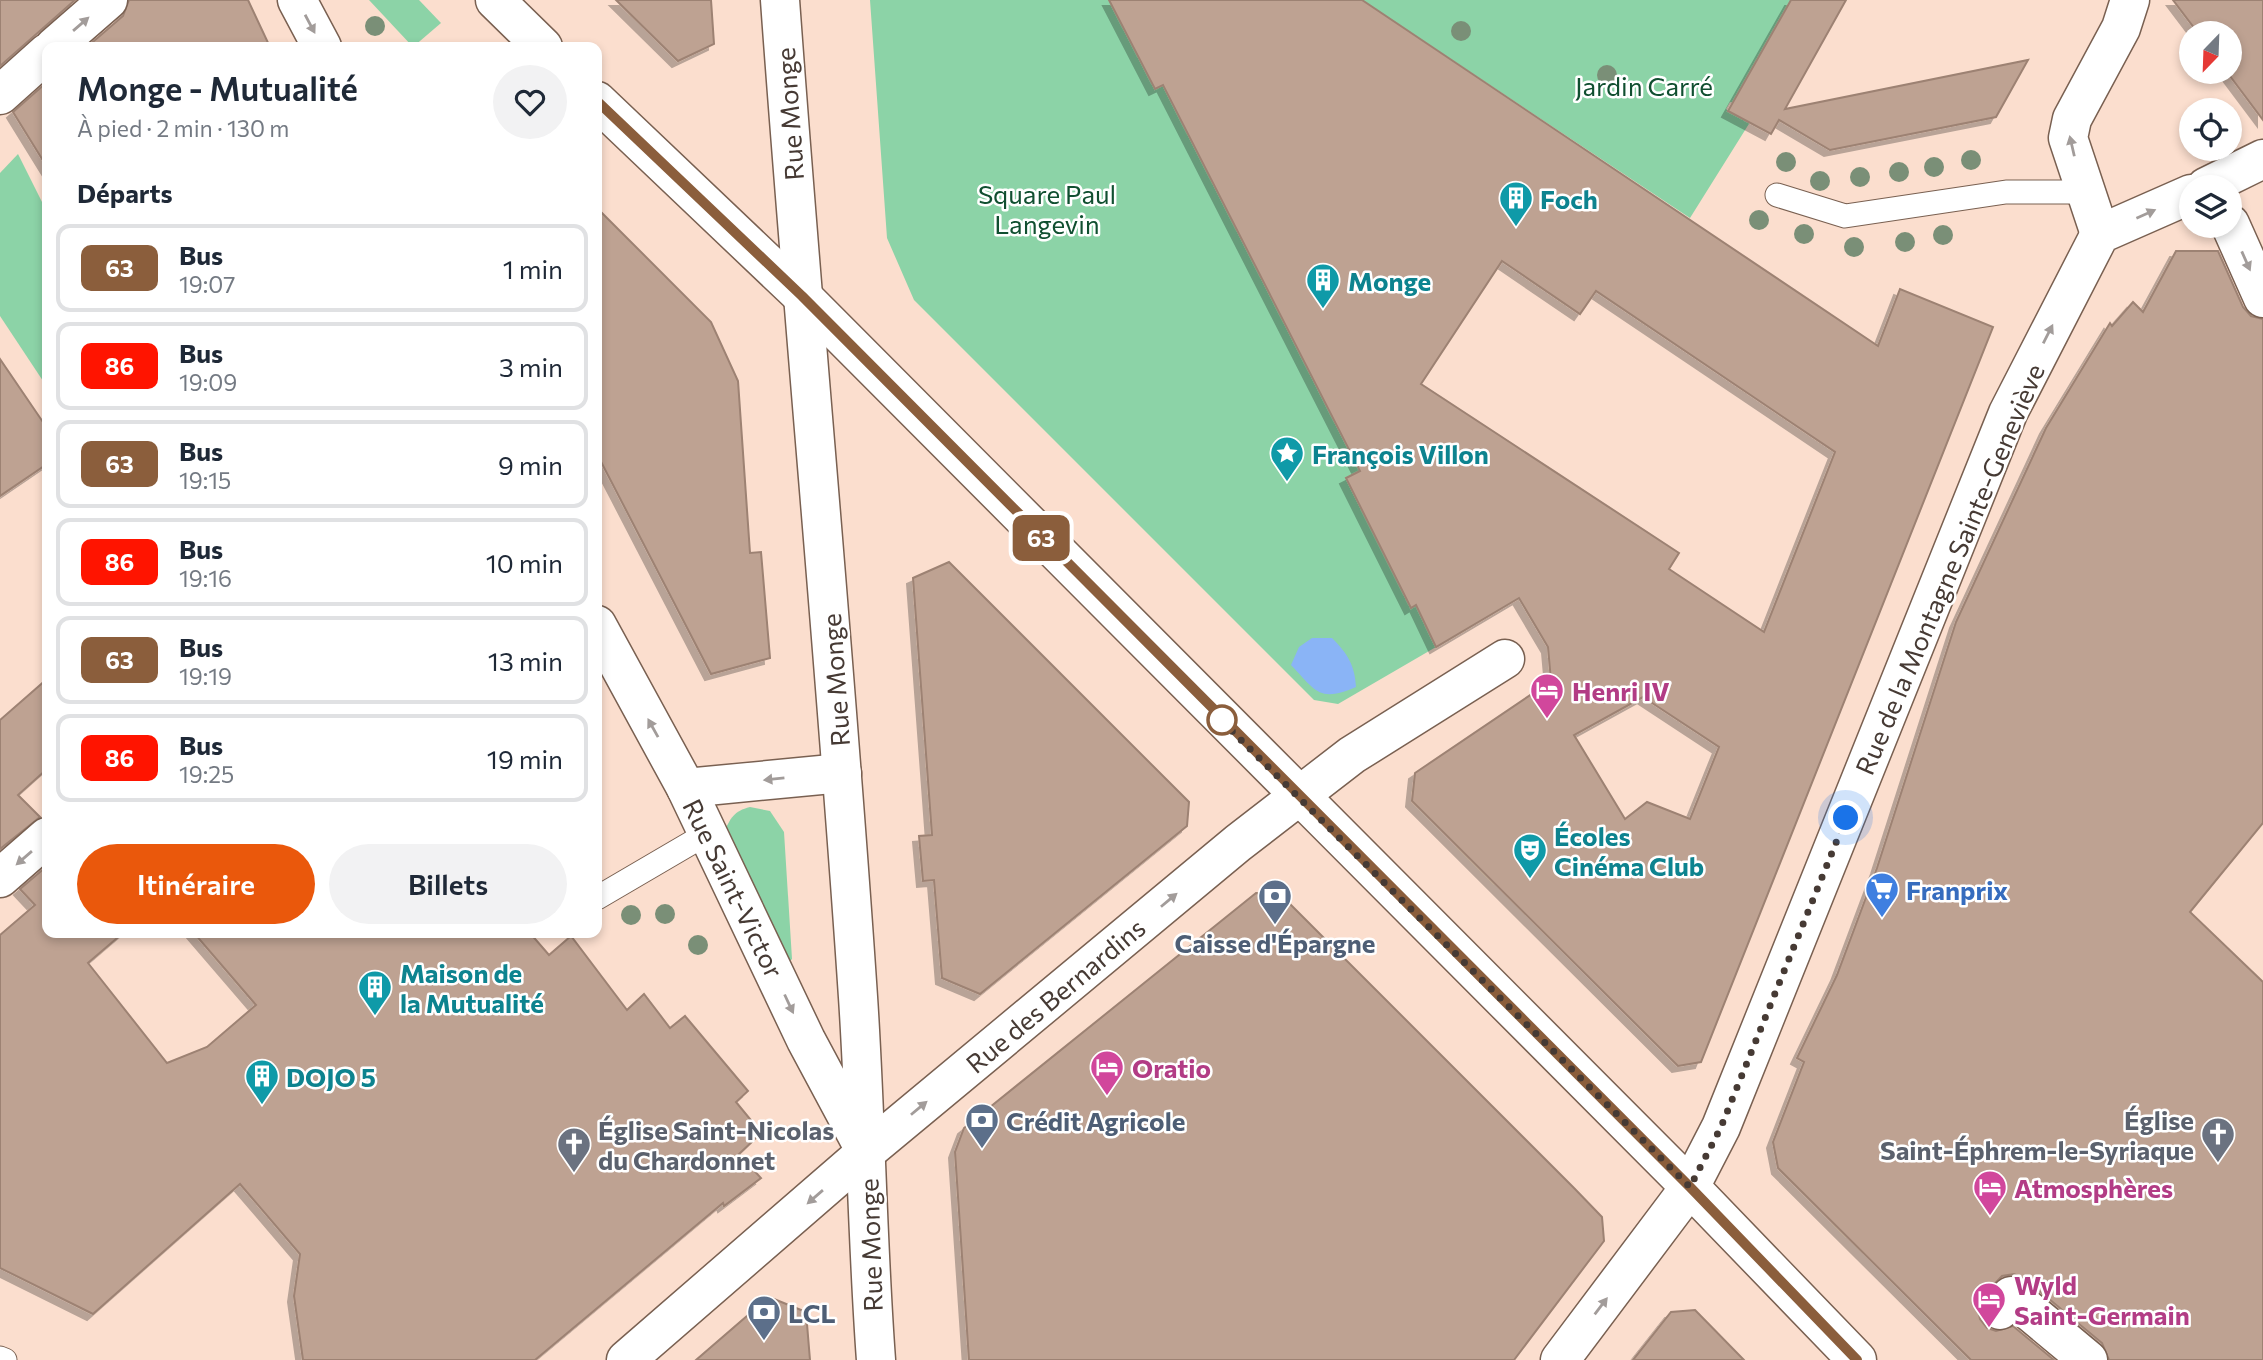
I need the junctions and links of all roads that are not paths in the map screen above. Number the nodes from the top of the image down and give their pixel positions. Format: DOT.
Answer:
graph roads {
  1 [pos="108,0"];
  2 [pos="297,0"];
  3 [pos="495,0"];
  4 [pos="780,0"];
  5 [pos="2130,0"];
  6 [pos="60,42"];
  7 [pos="320,42"];
  8 [pos="538,42"];
  9 [pos="42,57"];
  10 [pos="0,95"];
  11 [pos="602,106"];
  12 [pos="2263,159"];
  13 [pos="2232,175"];
  14 [pos="2086,192"];
  15 [pos="1777,195"];
  16 [pos="2179,200"];
  17 [pos="2100,234"];
  18 [pos="2236,238"];
  19 [pos="802,296"];
  20 [pos="2263,298"];
  21 [pos="602,634"];
  22 [pos="1505,659"];
  23 [pos="842,773"];
  24 [pos="686,788"];
  25 [pos="1298,795"];
  26 [pos="708,833"];
  27 [pos="42,841"];
  28 [pos="0,878"];
  29 [pos="602,895"];
  30 [pos="866,1152"];
  31 [pos="1690,1187"];
  32 [pos="2000,1310"];
  33 [pos="626,1360"];
  34 [pos="876,1360"];
  35 [pos="1560,1360"];
  36 [pos="1857,1360"];
  37 [pos="2088,1360"];
  6 -- 1 [label="street, one-way"];
  2 -- 7 [label="street, one-way"];
  3 -- 8 [label="street"];
  4 -- 19 [label="street, Rue Monge"];
  14 -- 5 [label="street, one-way"];
  9 -- 10 [label="street"];
  11 -- 19 [label="street"];
  12 -- 13 [label="street"];
  14 -- 15 [label="lane"];
  14 -- 17 [label="street"];
  17 -- 16 [label="street, one-way"];
  31 -- 17 [label="street, Rue de la Montagne Sainte-Geneviève, one-way"];
  18 -- 20 [label="street, one-way"];
  19 -- 23 [label="street, Rue Monge"];
  19 -- 25 [label="street"];
  24 -- 21 [label="street, Rue Saint-Victor, one-way"];
  22 -- 25 [label="street, Rue des Bernardins"];
  23 -- 24 [label="street, one-way"];
  23 -- 30 [label="street, Rue Monge"];
  24 -- 26 [label="street, Rue Saint-Victor"];
  30 -- 25 [label="street, Rue des Bernardins, one-way"];
  25 -- 31 [label="street"];
  26 -- 29 [label="lane"];
  26 -- 30 [label="street, Rue Saint-Victor, one-way"];
  27 -- 28 [label="street, one-way"];
  30 -- 33 [label="street, Rue des Bernardins, one-way"];
  30 -- 34 [label="street, Rue Monge"];
  35 -- 31 [label="street, Rue de la Montagne Sainte-Geneviève, one-way"];
  31 -- 36 [label="street"];
  32 -- 37 [label="street"];
}
